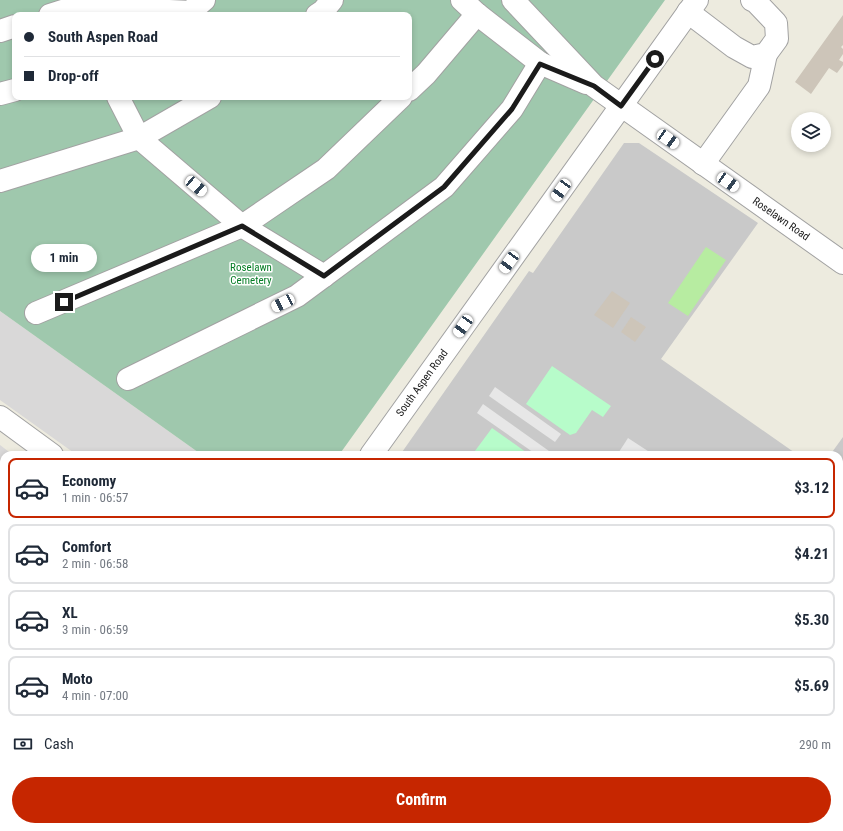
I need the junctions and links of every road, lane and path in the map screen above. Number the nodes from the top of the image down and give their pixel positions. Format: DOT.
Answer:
graph roads {
  1 [pos="332,0"];
  2 [pos="513,0"];
  3 [pos="752,0"];
  4 [pos="197,5"];
  5 [pos="693,6"];
  6 [pos="470,7"];
  7 [pos="72,8"];
  8 [pos="59,12"];
  9 [pos="322,12"];
  10 [pos="12,27"];
  11 [pos="0,31"];
  12 [pos="766,54"];
  13 [pos="540,64"];
  14 [pos="594,86"];
  15 [pos="412,87"];
  16 [pos="12,91"];
  17 [pos="0,94"];
  18 [pos="120,100"];
  19 [pos="205,100"];
  20 [pos="398,100"];
  21 [pos="621,106"];
  22 [pos="139,138"];
  23 [pos="703,164"];
  24 [pos="0,181"];
  25 [pos="242,226"];
  26 [pos="843,263"];
  27 [pos="324,276"];
  28 [pos="36,314"];
  29 [pos="128,379"];
  30 [pos="0,417"];
  31 [pos="47,451"];
  32 [pos="374,451"];
  1 -- 9 [label="street"];
  2 -- 14 [label="street"];
  3 -- 12 [label="street"];
  4 -- 7 [label="street"];
  5 -- 12 [label="street"];
  5 -- 21 [label="street, South Aspen Road"];
  6 -- 13 [label="street"];
  6 -- 15 [label="street"];
  7 -- 8 [label="street"];
  10 -- 11 [label="street"];
  12 -- 23 [label="street"];
  13 -- 14 [label="street"];
  13 -- 27 [label="street"];
  14 -- 21 [label="street, Roselawn Road"];
  16 -- 17 [label="street"];
  18 -- 22 [label="street"];
  19 -- 22 [label="street"];
  20 -- 25 [label="street"];
  21 -- 23 [label="street, Roselawn Road"];
  21 -- 32 [label="street, South Aspen Road"];
  22 -- 24 [label="street"];
  22 -- 25 [label="street"];
  23 -- 26 [label="street, Roselawn Road"];
  25 -- 27 [label="street"];
  25 -- 28 [label="street"];
  27 -- 29 [label="street"];
  30 -- 31 [label="street"];
}
